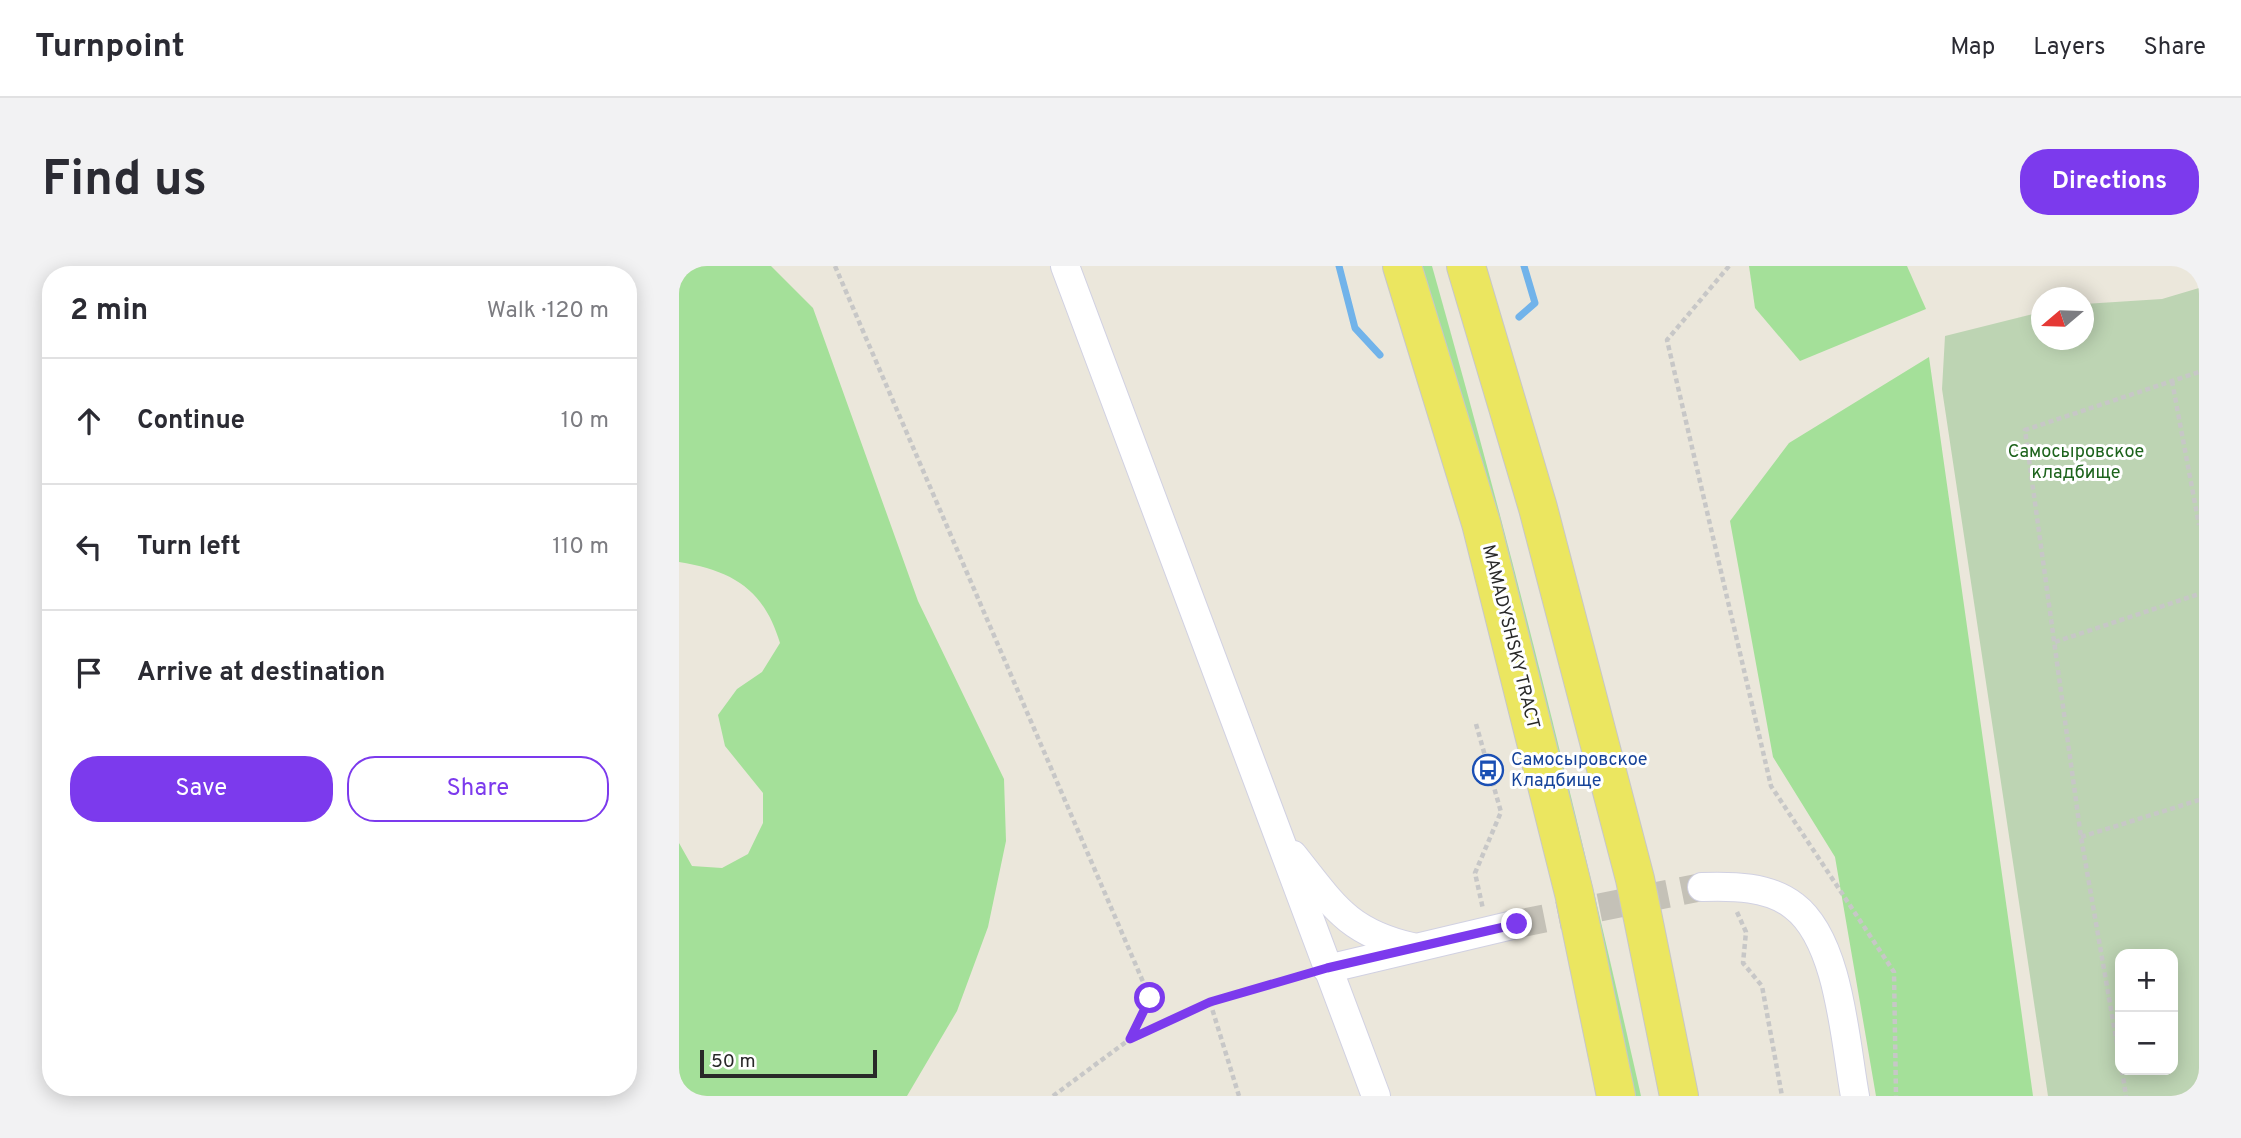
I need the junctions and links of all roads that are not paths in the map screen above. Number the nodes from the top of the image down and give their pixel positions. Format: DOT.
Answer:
graph roads {
  1 [pos="1065,266"];
  2 [pos="1402,266"];
  3 [pos="1466,266"];
  4 [pos="1278,836"];
  5 [pos="1702,887"];
  6 [pos="1517,924"];
  7 [pos="1415,947"];
  8 [pos="1327,968"];
  9 [pos="1376,1096"];
  10 [pos="1616,1096"];
  11 [pos="1679,1096"];
  12 [pos="1855,1096"];
  1 -- 4 [label="street"];
  2 -- 10 [label="main road, MAMADYSHSKY TRACT"];
  3 -- 11 [label="main road"];
  4 -- 7 [label="street"];
  4 -- 8 [label="street"];
  5 -- 12 [label="street"];
  6 -- 7 [label="street"];
  7 -- 8 [label="street"];
  8 -- 9 [label="street"];
}
